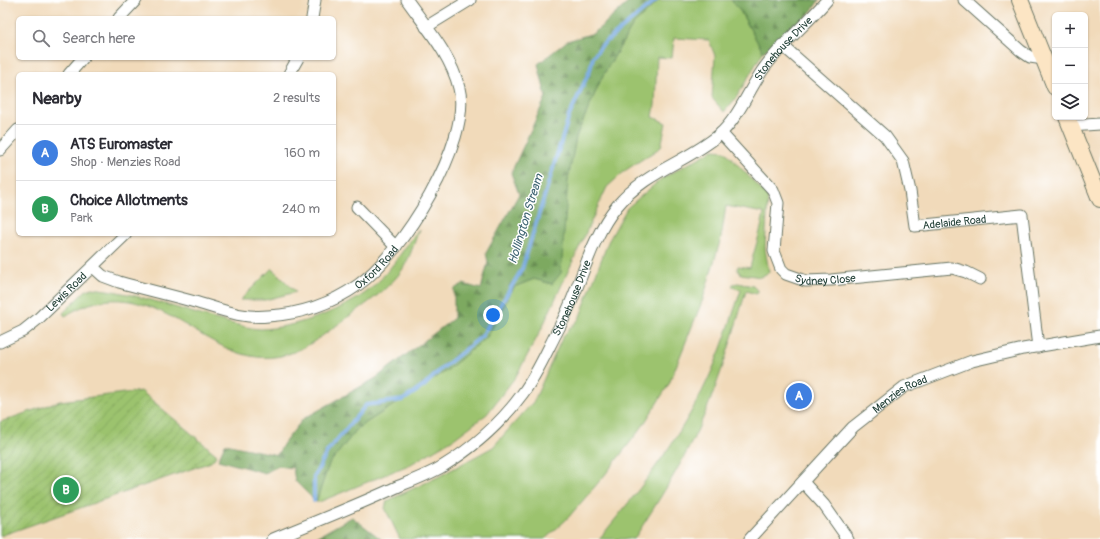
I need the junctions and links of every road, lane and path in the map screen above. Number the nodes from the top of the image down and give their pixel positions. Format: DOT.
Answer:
graph roads {
  1 [pos="136,0"];
  2 [pos="315,0"];
  3 [pos="407,0"];
  4 [pos="470,0"];
  5 [pos="826,0"];
  6 [pos="964,0"];
  7 [pos="1020,0"];
  8 [pos="121,16"];
  9 [pos="312,16"];
  10 [pos="426,27"];
  11 [pos="782,45"];
  12 [pos="1044,59"];
  13 [pos="81,60"];
  14 [pos="297,60"];
  15 [pos="71,72"];
  16 [pos="290,72"];
  17 [pos="1054,84"];
  18 [pos="1069,121"];
  19 [pos="1100,124"];
  20 [pos="16,132"];
  21 [pos="721,133"];
  22 [pos="0,150"];
  23 [pos="1100,199"];
  24 [pos="357,207"];
  25 [pos="124,236"];
  26 [pos="396,247"];
  27 [pos="93,267"];
  28 [pos="980,279"];
  29 [pos="1100,336"];
  30 [pos="0,342"];
  31 [pos="1038,347"];
  32 [pos="803,482"];
  33 [pos="273,539"];
  34 [pos="750,539"];
  35 [pos="848,539"];
  1 -- 8 [label="street"];
  2 -- 9 [label="street"];
  3 -- 10 [label="street, Oxford Road"];
  4 -- 10 [label="street"];
  5 -- 11 [label="street, Stonehouse Drive"];
  6 -- 12 [label="street"];
  7 -- 12 [label="main road"];
  10 -- 26 [label="street, Oxford Road"];
  11 -- 21 [label="street, Stonehouse Drive"];
  11 -- 31 [label="street, Adelaide Road"];
  12 -- 17 [label="main road"];
  13 -- 15 [label="street"];
  14 -- 16 [label="street"];
  18 -- 19 [label="street"];
  18 -- 23 [label="main road"];
  20 -- 22 [label="street"];
  21 -- 28 [label="street, Sydney Close"];
  21 -- 33 [label="street, Stonehouse Drive"];
  24 -- 26 [label="street"];
  25 -- 27 [label="street, Lewis Road"];
  26 -- 27 [label="street, Oxford Road"];
  27 -- 30 [label="street, Lewis Road"];
  29 -- 31 [label="street, Menzies Road"];
  31 -- 32 [label="street, Menzies Road"];
  32 -- 34 [label="street, Menzies Road"];
  32 -- 35 [label="street"];
}
